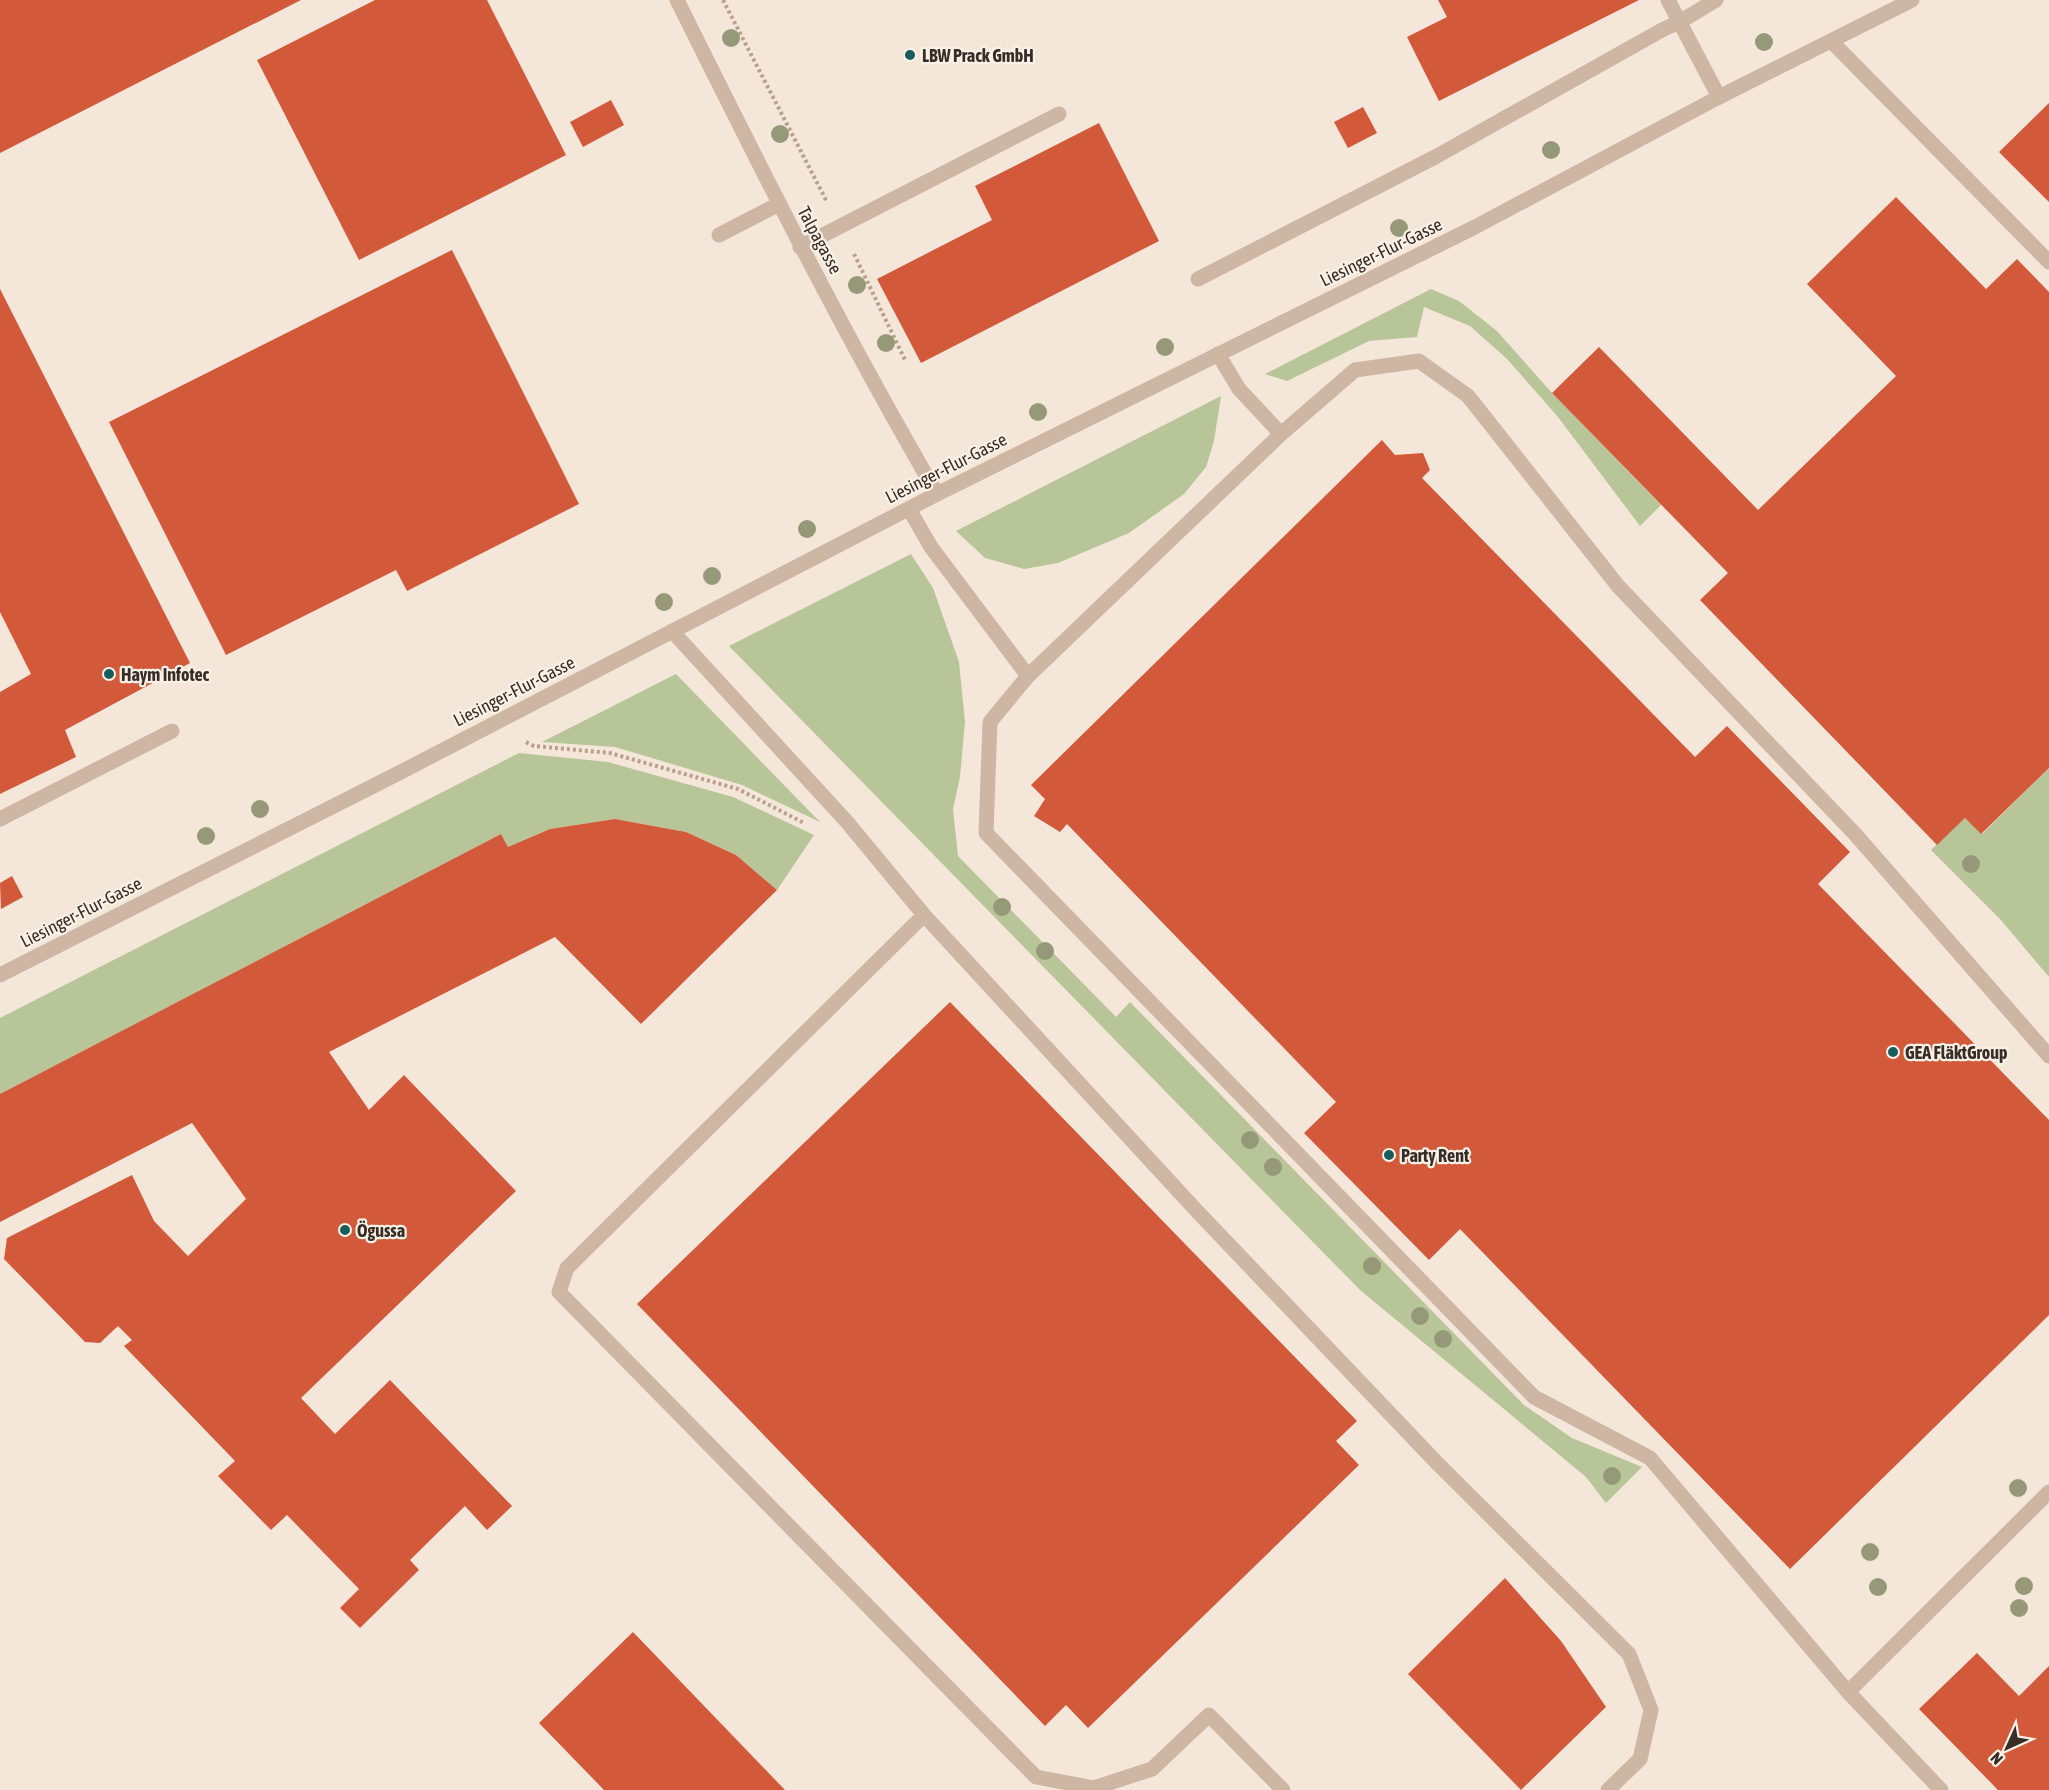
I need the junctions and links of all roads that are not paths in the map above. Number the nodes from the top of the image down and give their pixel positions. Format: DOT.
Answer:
graph roads {
  1 [pos="677,0"];
  2 [pos="1668,0"];
  3 [pos="1716,0"];
  4 [pos="1912,0"];
  5 [pos="1681,21"];
  6 [pos="1831,41"];
  7 [pos="1719,97"];
  8 [pos="1059,114"];
  9 [pos="779,204"];
  10 [pos="719,235"];
  11 [pos="800,247"];
  12 [pos="2049,262"];
  13 [pos="1198,279"];
  14 [pos="1218,354"];
  15 [pos="1281,434"];
  16 [pos="937,494"];
  17 [pos="909,509"];
  18 [pos="672,631"];
  19 [pos="1028,676"];
  20 [pos="172,731"];
  21 [pos="0,819"];
  22 [pos="924,915"];
  23 [pos="0,975"];
  24 [pos="2049,1056"];
  25 [pos="2049,1492"];
  26 [pos="1848,1692"];
  27 [pos="1282,1790"];
  28 [pos="1608,1790"];
  29 [pos="1941,1790"];
  1 -- 9 [label="street, Talpagasse"];
  2 -- 5 [label="street"];
  3 -- 5 [label="street"];
  4 -- 6 [label="street, Liesinger-Flur-Gasse"];
  5 -- 7 [label="street"];
  5 -- 13 [label="street"];
  6 -- 7 [label="street, Liesinger-Flur-Gasse"];
  6 -- 12 [label="street"];
  7 -- 14 [label="street, Liesinger-Flur-Gasse"];
  8 -- 11 [label="street"];
  9 -- 10 [label="street"];
  9 -- 11 [label="street, Talpagasse"];
  11 -- 16 [label="street, Talpagasse"];
  14 -- 15 [label="street"];
  14 -- 16 [label="street, Liesinger-Flur-Gasse"];
  15 -- 19 [label="street"];
  15 -- 24 [label="street"];
  16 -- 17 [label="street, Liesinger-Flur-Gasse"];
  17 -- 18 [label="street, Liesinger-Flur-Gasse"];
  17 -- 19 [label="street"];
  18 -- 22 [label="street"];
  18 -- 23 [label="street, Liesinger-Flur-Gasse"];
  19 -- 26 [label="street"];
  20 -- 21 [label="street"];
  22 -- 27 [label="street"];
  22 -- 28 [label="street"];
  25 -- 26 [label="street"];
  26 -- 29 [label="street"];
}
